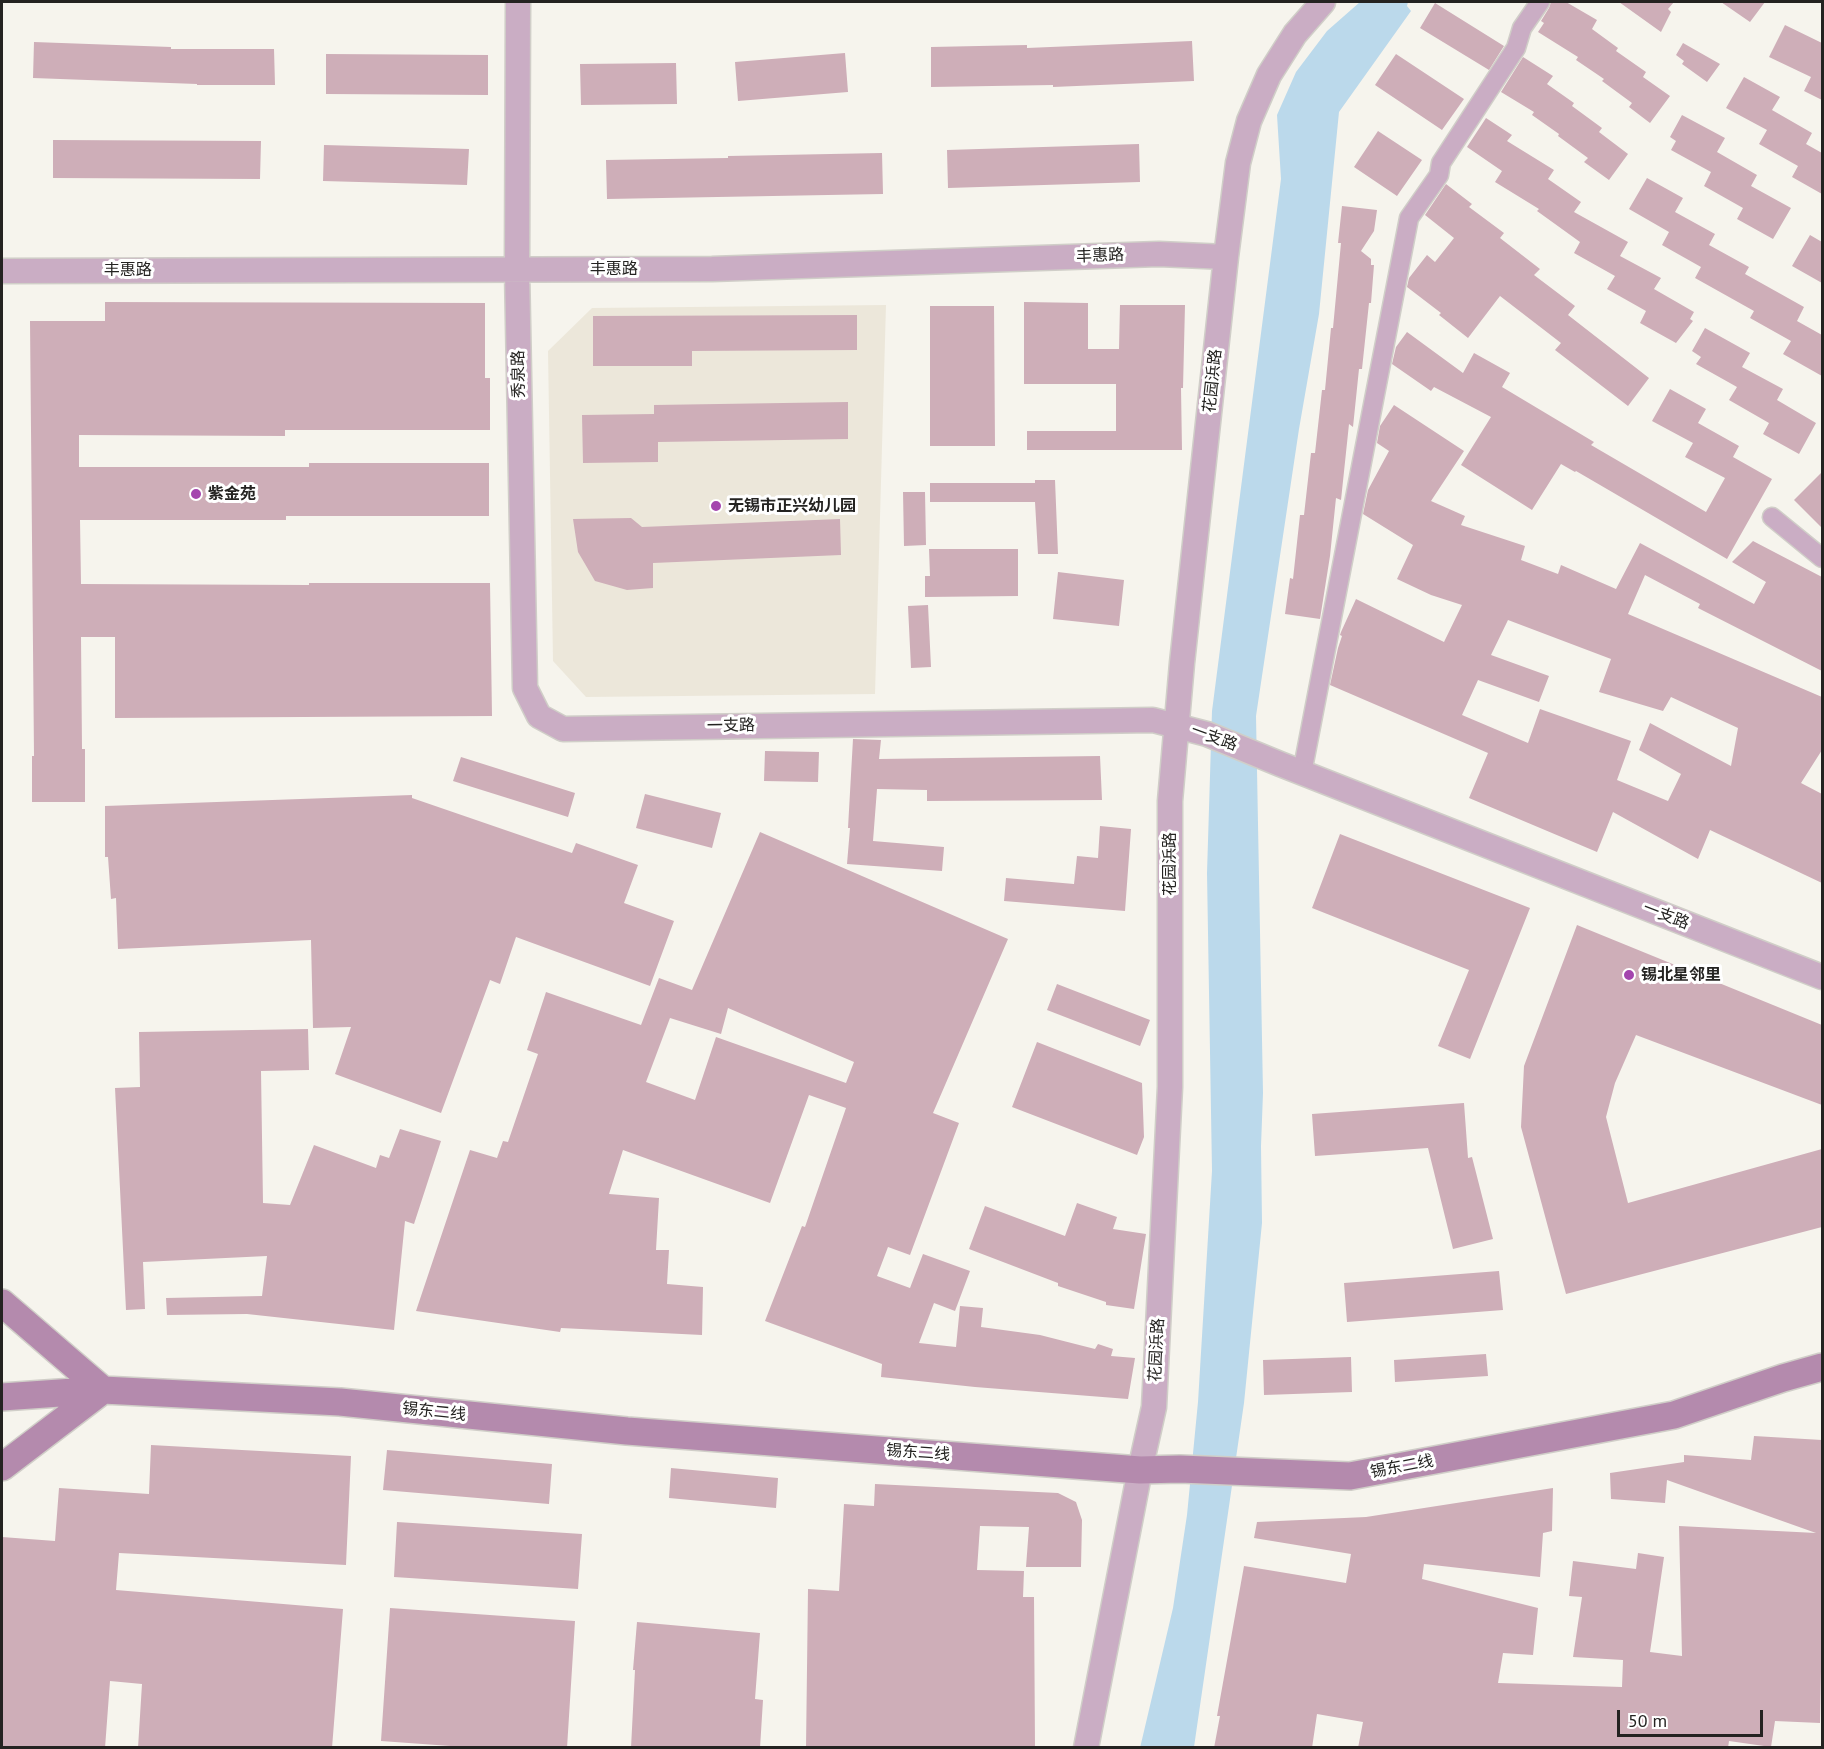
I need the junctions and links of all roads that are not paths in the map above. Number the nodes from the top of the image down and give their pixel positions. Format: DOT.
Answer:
graph roads {
  1 [pos="518,2"];
  2 [pos="1323,2"];
  3 [pos="1540,2"];
  4 [pos="1226,257"];
  5 [pos="518,270"];
  6 [pos="2,271"];
  7 [pos="1772,517"];
  8 [pos="1822,558"];
  9 [pos="1176,726"];
  10 [pos="563,729"];
  11 [pos="1291,769"];
  12 [pos="1822,977"];
  13 [pos="2,1303"];
  14 [pos="1822,1366"];
  15 [pos="103,1390"];
  16 [pos="2,1397"];
  17 [pos="2,1467"];
  18 [pos="1140,1470"];
  19 [pos="1086,1748"];
  1 -- 5 [label="street, 秀泉路"];
  2 -- 4 [label="street, 花园浜路"];
  3 -- 11 [label="street"];
  4 -- 5 [label="street, 丰惠路"];
  4 -- 9 [label="street, 花园浜路"];
  5 -- 6 [label="street, 丰惠路"];
  5 -- 10 [label="street, 秀泉路"];
  7 -- 8 [label="street"];
  9 -- 10 [label="street, 一支路"];
  9 -- 11 [label="street, 一支路"];
  9 -- 18 [label="street, 花园浜路"];
  11 -- 12 [label="street, 一支路"];
  13 -- 15 [label="main road"];
  14 -- 18 [label="main road, 锡东二线"];
  15 -- 16 [label="main road, 锡东二线"];
  15 -- 17 [label="main road"];
  15 -- 18 [label="main road, 锡东二线"];
  18 -- 19 [label="street, 花园浜路"];
}
